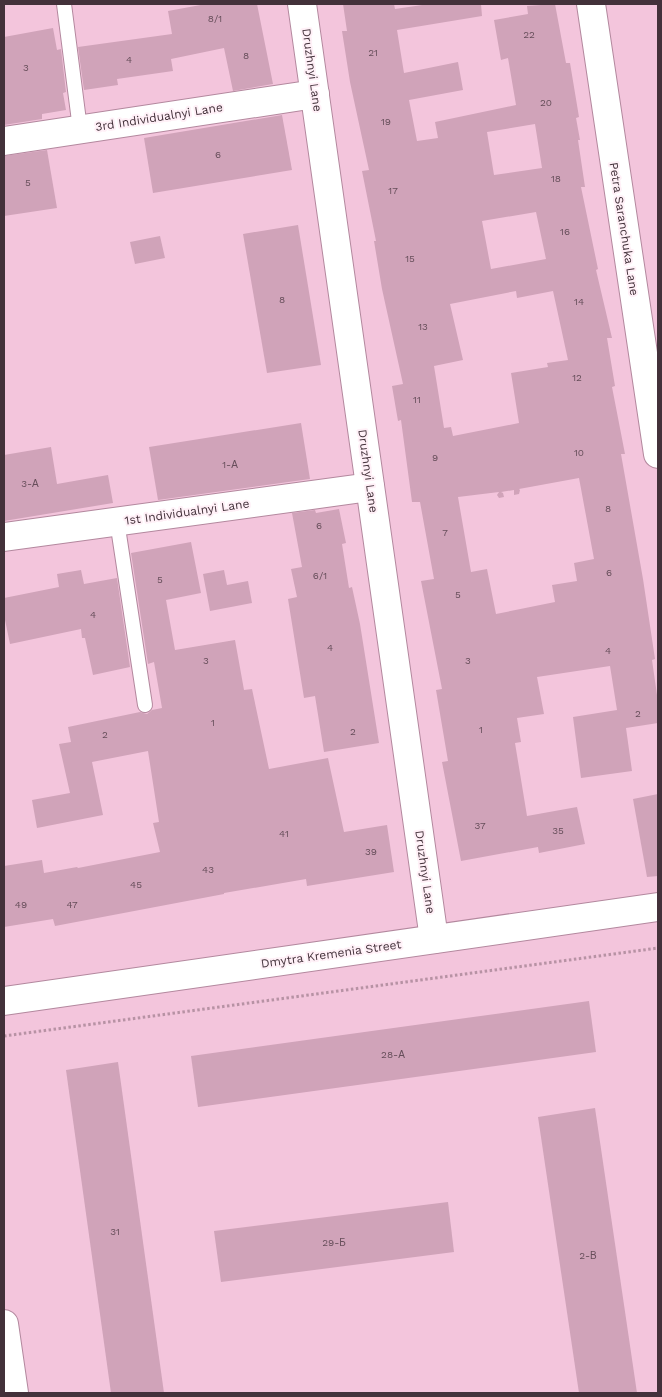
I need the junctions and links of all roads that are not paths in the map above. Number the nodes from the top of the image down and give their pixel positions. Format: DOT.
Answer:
graph roads {
  1 [pos="64,4"];
  2 [pos="302,4"];
  3 [pos="591,4"];
  4 [pos="315,94"];
  5 [pos="80,129"];
  6 [pos="4,140"];
  7 [pos="658,454"];
  8 [pos="370,487"];
  9 [pos="117,521"];
  10 [pos="4,537"];
  11 [pos="145,706"];
  12 [pos="658,907"];
  13 [pos="434,939"];
  14 [pos="4,1001"];
  15 [pos="4,1324"];
  16 [pos="14,1393"];
  1 -- 5 [label="lane"];
  2 -- 4 [label="street, Druzhnyi Lane"];
  3 -- 7 [label="street, Petra Saranchuka Lane"];
  4 -- 5 [label="street, 3rd Individualnyi Lane"];
  4 -- 8 [label="street, Druzhnyi Lane"];
  5 -- 6 [label="street, 3rd Individualnyi Lane"];
  8 -- 9 [label="street, 1st Individualnyi Lane"];
  8 -- 13 [label="street, Druzhnyi Lane"];
  9 -- 10 [label="street, 1st Individualnyi Lane"];
  9 -- 11 [label="lane"];
  12 -- 13 [label="street, Dmytra Kremenia Street"];
  13 -- 14 [label="street, Dmytra Kremenia Street"];
  15 -- 16 [label="street"];
}
